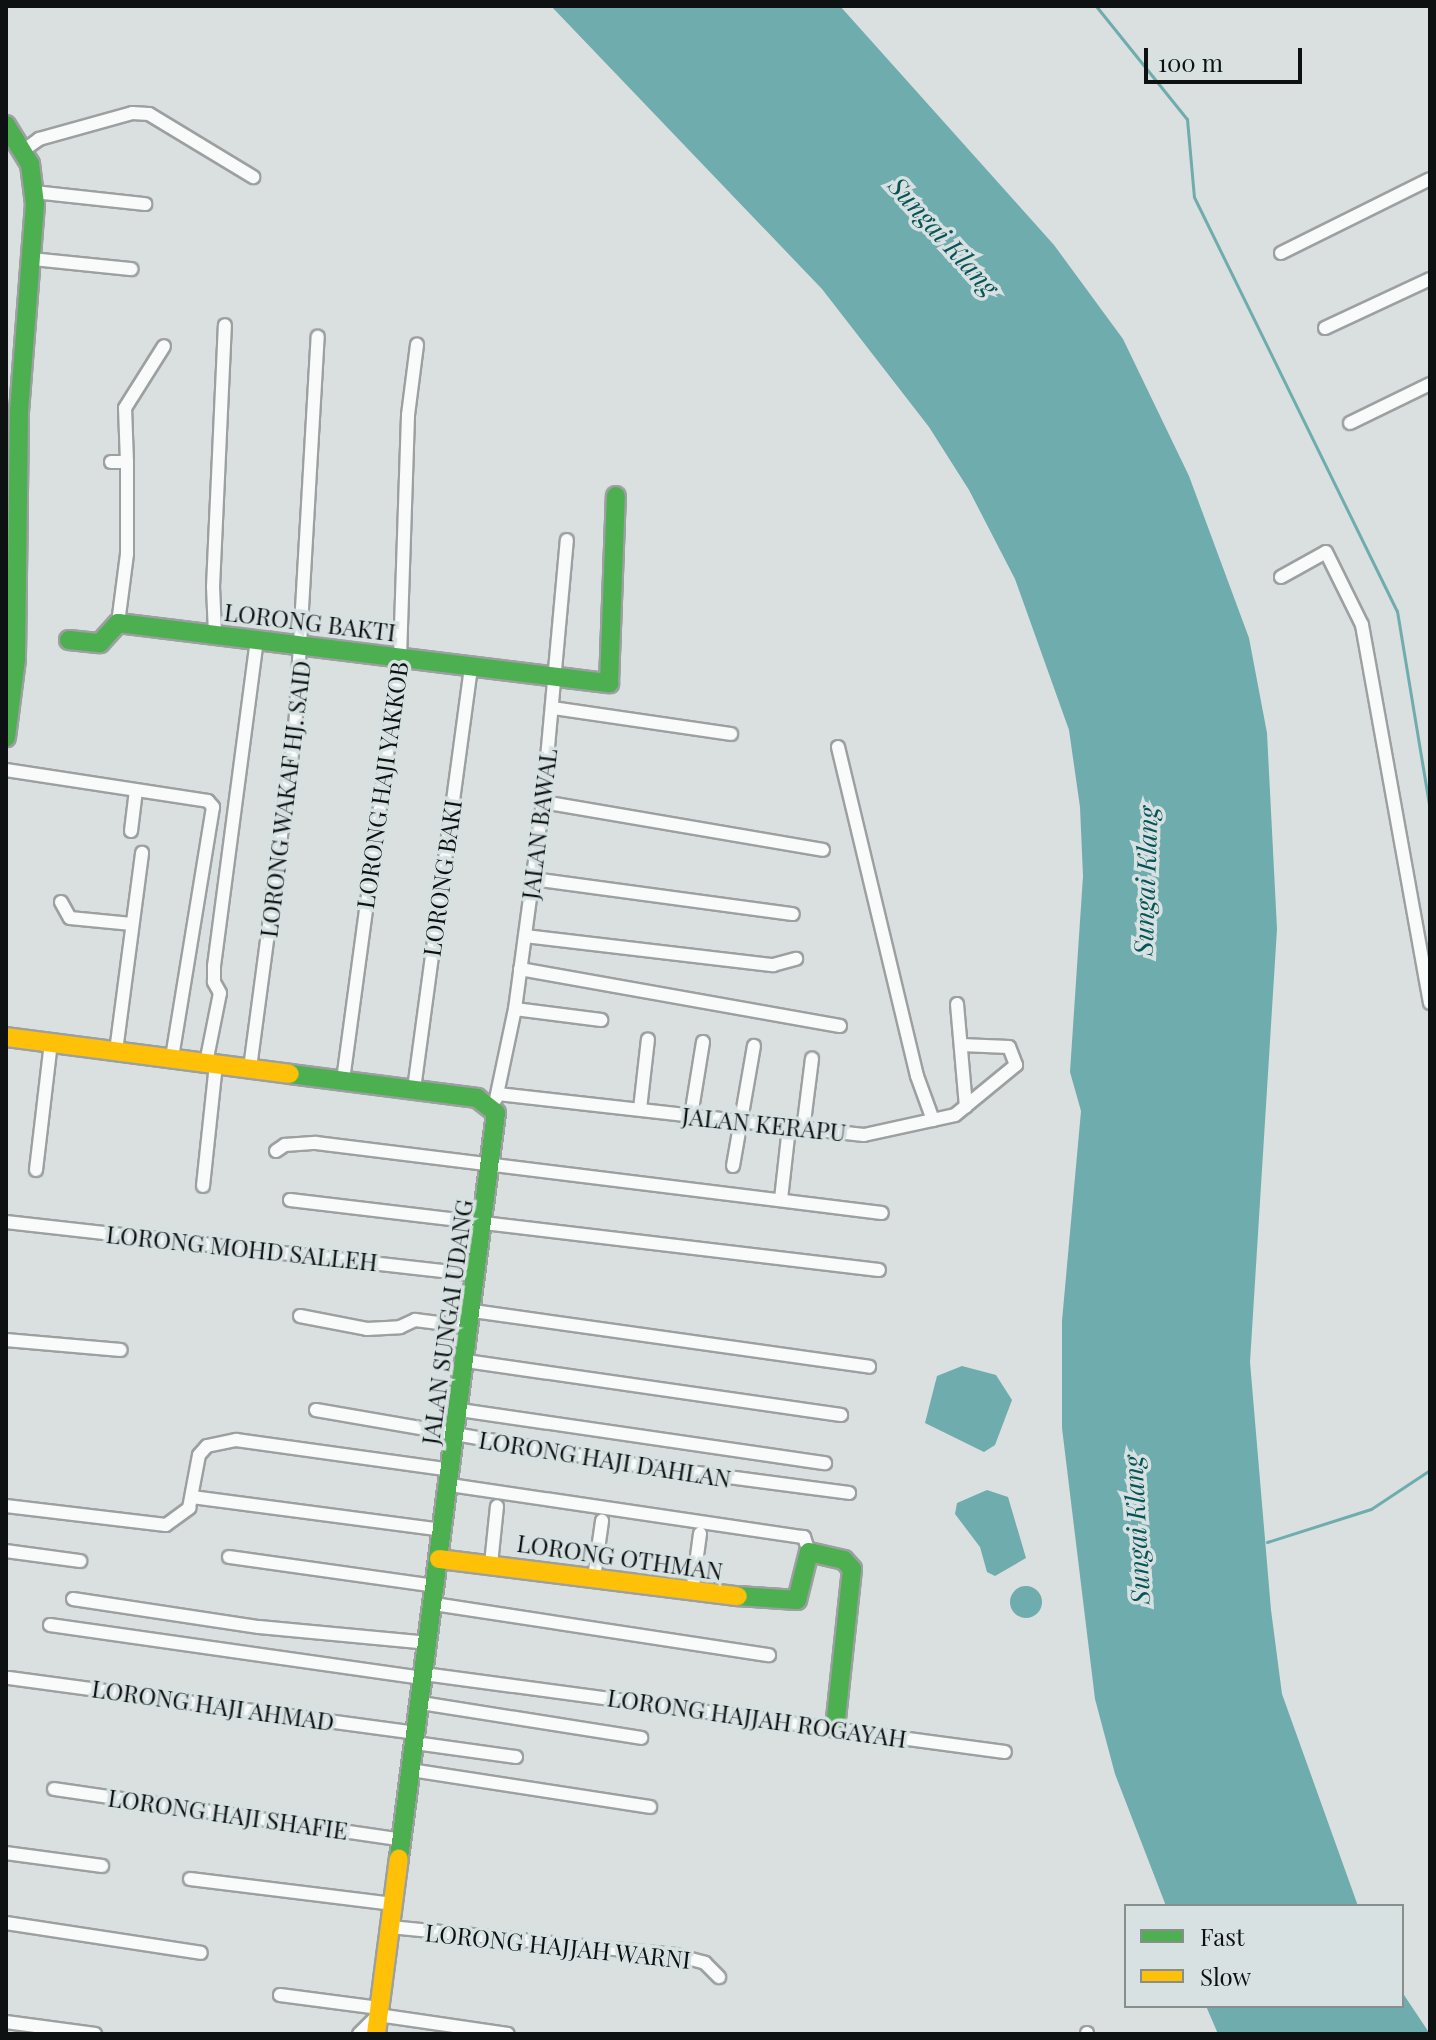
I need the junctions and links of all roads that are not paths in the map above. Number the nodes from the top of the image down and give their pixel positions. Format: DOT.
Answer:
graph roads {
  1 [pos="6,125"];
  2 [pos="24,150"];
  3 [pos="253,177"];
  4 [pos="1430,179"];
  5 [pos="34,192"];
  6 [pos="145,204"];
  7 [pos="1281,253"];
  8 [pos="32,259"];
  9 [pos="131,269"];
  10 [pos="1430,279"];
  11 [pos="225,325"];
  12 [pos="1325,328"];
  13 [pos="318,337"];
  14 [pos="417,345"];
  15 [pos="164,346"];
  16 [pos="1430,384"];
  17 [pos="13,409"];
  18 [pos="1350,423"];
  19 [pos="111,462"];
  20 [pos="127,462"];
  21 [pos="616,496"];
  22 [pos="567,540"];
  23 [pos="1281,577"];
  24 [pos="118,623"];
  25 [pos="215,634"];
  26 [pos="257,638"];
  27 [pos="69,640"];
  28 [pos="303,644"];
  29 [pos="400,657"];
  30 [pos="471,668"];
  31 [pos="555,678"];
  32 [pos="553,708"];
  33 [pos="731,734"];
  34 [pos="6,736"];
  35 [pos="838,747"];
  36 [pos="6,770"];
  37 [pos="136,793"];
  38 [pos="543,802"];
  39 [pos="212,811"];
  40 [pos="232,822"];
  41 [pos="131,831"];
  42 [pos="823,850"];
  43 [pos="142,853"];
  44 [pos="533,879"];
  45 [pos="61,902"];
  46 [pos="793,914"];
  47 [pos="132,924"];
  48 [pos="525,936"];
  49 [pos="796,959"];
  50 [pos="520,969"];
  51 [pos="1430,1003"];
  52 [pos="957,1004"];
  53 [pos="515,1009"];
  54 [pos="601,1020"];
  55 [pos="840,1026"];
  56 [pos="6,1037"];
  57 [pos="648,1039"];
  58 [pos="703,1042"];
  59 [pos="51,1043"];
  60 [pos="961,1045"];
  61 [pos="754,1046"];
  62 [pos="116,1051"];
  63 [pos="172,1058"];
  64 [pos="812,1059"];
  65 [pos="211,1063"];
  66 [pos="250,1068"];
  67 [pos="343,1080"];
  68 [pos="414,1089"];
  69 [pos="495,1100"];
  70 [pos="966,1107"];
  71 [pos="640,1109"];
  72 [pos="691,1116"];
  73 [pos="741,1122"];
  74 [pos="928,1122"];
  75 [pos="796,1129"];
  76 [pos="276,1151"];
  77 [pos="492,1165"];
  78 [pos="733,1166"];
  79 [pos="36,1170"];
  80 [pos="203,1186"];
  81 [pos="781,1199"];
  82 [pos="290,1200"];
  83 [pos="882,1213"];
  84 [pos="6,1222"];
  85 [pos="484,1227"];
  86 [pos="879,1270"];
  87 [pos="478,1275"];
  88 [pos="300,1316"];
  89 [pos="472,1319"];
  90 [pos="6,1340"];
  91 [pos="121,1350"];
  92 [pos="466,1361"];
  93 [pos="869,1367"];
  94 [pos="316,1410"];
  95 [pos="460,1410"];
  96 [pos="841,1415"];
  97 [pos="456,1436"];
  98 [pos="825,1463"];
  99 [pos="451,1478"];
  100 [pos="849,1493"];
  101 [pos="192,1497"];
  102 [pos="6,1506"];
  103 [pos="497,1506"];
  104 [pos="602,1521"];
  105 [pos="444,1530"];
  106 [pos="700,1534"];
  107 [pos="6,1551"];
  108 [pos="809,1552"];
  109 [pos="229,1557"];
  110 [pos="439,1559"];
  111 [pos="80,1561"];
  112 [pos="491,1564"];
  113 [pos="594,1578"];
  114 [pos="692,1593"];
  115 [pos="435,1595"];
  116 [pos="73,1599"];
  117 [pos="50,1625"];
  118 [pos="429,1643"];
  119 [pos="769,1655"];
  120 [pos="424,1676"];
  121 [pos="9,1678"];
  122 [pos="421,1703"];
  123 [pos="835,1728"];
  124 [pos="416,1738"];
  125 [pos="641,1738"];
  126 [pos="1005,1752"];
  127 [pos="516,1757"];
  128 [pos="411,1770"];
  129 [pos="54,1789"];
  130 [pos="650,1807"];
  131 [pos="402,1840"];
  132 [pos="6,1853"];
  133 [pos="102,1866"];
  134 [pos="190,1879"];
  135 [pos="393,1904"];
  136 [pos="6,1923"];
  137 [pos="390,1927"];
  138 [pos="201,1953"];
  139 [pos="719,1977"];
  140 [pos="280,1995"];
  141 [pos="378,2019"];
  142 [pos="6,2022"];
  143 [pos="95,2034"];
  144 [pos="359,2034"];
  145 [pos="508,2034"];
  1 -- 2 [label="street"];
  2 -- 3 [label="street"];
  2 -- 5 [label="street"];
  4 -- 7 [label="street"];
  5 -- 6 [label="street"];
  5 -- 8 [label="street"];
  8 -- 9 [label="street"];
  8 -- 17 [label="street"];
  10 -- 12 [label="street"];
  11 -- 25 [label="street"];
  13 -- 28 [label="street, LORONG WAKAF HJ. SAID"];
  14 -- 29 [label="street, LORONG HAJI YAKKOB"];
  15 -- 20 [label="street"];
  16 -- 18 [label="street"];
  17 -- 34 [label="street"];
  19 -- 20 [label="street"];
  20 -- 24 [label="street"];
  21 -- 31 [label="street, LORONG BAKTI"];
  22 -- 31 [label="street, JALAN BAWAL"];
  23 -- 51 [label="street"];
  24 -- 25 [label="street, LORONG BAKTI"];
  24 -- 27 [label="street"];
  25 -- 26 [label="street, LORONG BAKTI"];
  26 -- 28 [label="street, LORONG BAKTI"];
  26 -- 40 [label="street"];
  28 -- 29 [label="street, LORONG BAKTI"];
  28 -- 66 [label="street, LORONG WAKAF HJ. SAID"];
  29 -- 30 [label="street, LORONG BAKTI"];
  29 -- 67 [label="street, LORONG HAJI YAKKOB"];
  30 -- 31 [label="street, LORONG BAKTI"];
  30 -- 68 [label="street, LORONG BAKI"];
  31 -- 32 [label="street, JALAN BAWAL"];
  32 -- 33 [label="street"];
  32 -- 38 [label="street, JALAN BAWAL"];
  35 -- 74 [label="street"];
  36 -- 37 [label="street"];
  37 -- 39 [label="street"];
  37 -- 41 [label="street"];
  38 -- 42 [label="street"];
  38 -- 44 [label="street, JALAN BAWAL"];
  39 -- 40 [label="street"];
  39 -- 63 [label="street"];
  40 -- 65 [label="street"];
  43 -- 47 [label="street"];
  44 -- 46 [label="street"];
  44 -- 48 [label="street, JALAN BAWAL"];
  45 -- 47 [label="street"];
  47 -- 62 [label="street"];
  48 -- 49 [label="street"];
  48 -- 50 [label="street, JALAN BAWAL"];
  50 -- 53 [label="street, JALAN BAWAL"];
  50 -- 55 [label="street"];
  52 -- 60 [label="street"];
  53 -- 54 [label="street"];
  53 -- 69 [label="street, JALAN BAWAL"];
  56 -- 59 [label="street"];
  57 -- 71 [label="street"];
  58 -- 72 [label="street"];
  59 -- 62 [label="street"];
  59 -- 79 [label="street"];
  60 -- 70 [label="street"];
  60 -- 70 [label="street, JALAN KERAPU"];
  61 -- 73 [label="street"];
  62 -- 63 [label="street"];
  63 -- 65 [label="street"];
  64 -- 75 [label="street"];
  65 -- 66 [label="street"];
  65 -- 80 [label="street"];
  66 -- 67 [label="street"];
  67 -- 68 [label="street"];
  68 -- 69 [label="street"];
  69 -- 71 [label="street, JALAN KERAPU"];
  69 -- 77 [label="street, JALAN SUNGAI UDANG"];
  70 -- 74 [label="street, JALAN KERAPU"];
  71 -- 72 [label="street, JALAN KERAPU"];
  72 -- 73 [label="street, JALAN KERAPU"];
  73 -- 75 [label="street, JALAN KERAPU"];
  73 -- 78 [label="street"];
  74 -- 75 [label="street, JALAN KERAPU"];
  75 -- 81 [label="street"];
  76 -- 77 [label="street"];
  77 -- 81 [label="street"];
  77 -- 85 [label="street, JALAN SUNGAI UDANG"];
  81 -- 83 [label="street"];
  82 -- 85 [label="street"];
  84 -- 87 [label="street, LORONG MOHD SALLEH"];
  85 -- 86 [label="street"];
  85 -- 87 [label="street, JALAN SUNGAI UDANG"];
  87 -- 89 [label="street, JALAN SUNGAI UDANG"];
  88 -- 89 [label="street"];
  89 -- 92 [label="street, JALAN SUNGAI UDANG"];
  89 -- 93 [label="street"];
  90 -- 91 [label="street"];
  92 -- 95 [label="street, JALAN SUNGAI UDANG"];
  92 -- 96 [label="street"];
  94 -- 97 [label="street, LORONG HAJI DAHLAN"];
  95 -- 97 [label="street, JALAN SUNGAI UDANG"];
  95 -- 98 [label="street"];
  97 -- 99 [label="street, JALAN SUNGAI UDANG"];
  97 -- 100 [label="street, LORONG HAJI DAHLAN"];
  99 -- 101 [label="street"];
  99 -- 105 [label="street, JALAN SUNGAI UDANG"];
  99 -- 108 [label="street"];
  101 -- 102 [label="street"];
  101 -- 105 [label="street"];
  103 -- 112 [label="street"];
  104 -- 113 [label="street"];
  105 -- 110 [label="street, JALAN SUNGAI UDANG"];
  106 -- 114 [label="street"];
  107 -- 111 [label="street"];
  108 -- 114 [label="street, LORONG OTHMAN"];
  108 -- 123 [label="street"];
  109 -- 115 [label="street"];
  110 -- 112 [label="street, LORONG OTHMAN"];
  110 -- 115 [label="street, JALAN SUNGAI UDANG"];
  112 -- 113 [label="street, LORONG OTHMAN"];
  113 -- 114 [label="street, LORONG OTHMAN"];
  115 -- 118 [label="street, JALAN SUNGAI UDANG"];
  115 -- 119 [label="street"];
  116 -- 118 [label="street"];
  117 -- 120 [label="street"];
  118 -- 120 [label="street, JALAN SUNGAI UDANG"];
  120 -- 122 [label="street, JALAN SUNGAI UDANG"];
  120 -- 123 [label="street, LORONG HAJJAH ROGAYAH"];
  121 -- 124 [label="street, LORONG HAJI AHMAD"];
  122 -- 124 [label="street, JALAN SUNGAI UDANG"];
  122 -- 125 [label="street"];
  123 -- 126 [label="street, LORONG HAJJAH ROGAYAH"];
  124 -- 127 [label="street, LORONG HAJI AHMAD"];
  124 -- 128 [label="street, JALAN SUNGAI UDANG"];
  128 -- 130 [label="street"];
  128 -- 131 [label="street, JALAN SUNGAI UDANG"];
  129 -- 131 [label="street, LORONG HAJI SHAFIE"];
  131 -- 135 [label="street, JALAN SUNGAI UDANG"];
  132 -- 133 [label="street"];
  134 -- 135 [label="street"];
  135 -- 137 [label="street, JALAN SUNGAI UDANG"];
  136 -- 138 [label="street"];
  137 -- 139 [label="street, LORONG HAJJAH WARNI"];
  137 -- 141 [label="street, JALAN SUNGAI UDANG"];
  140 -- 141 [label="street"];
  141 -- 144 [label="street"];
  141 -- 145 [label="street"];
  142 -- 143 [label="street"];
}
